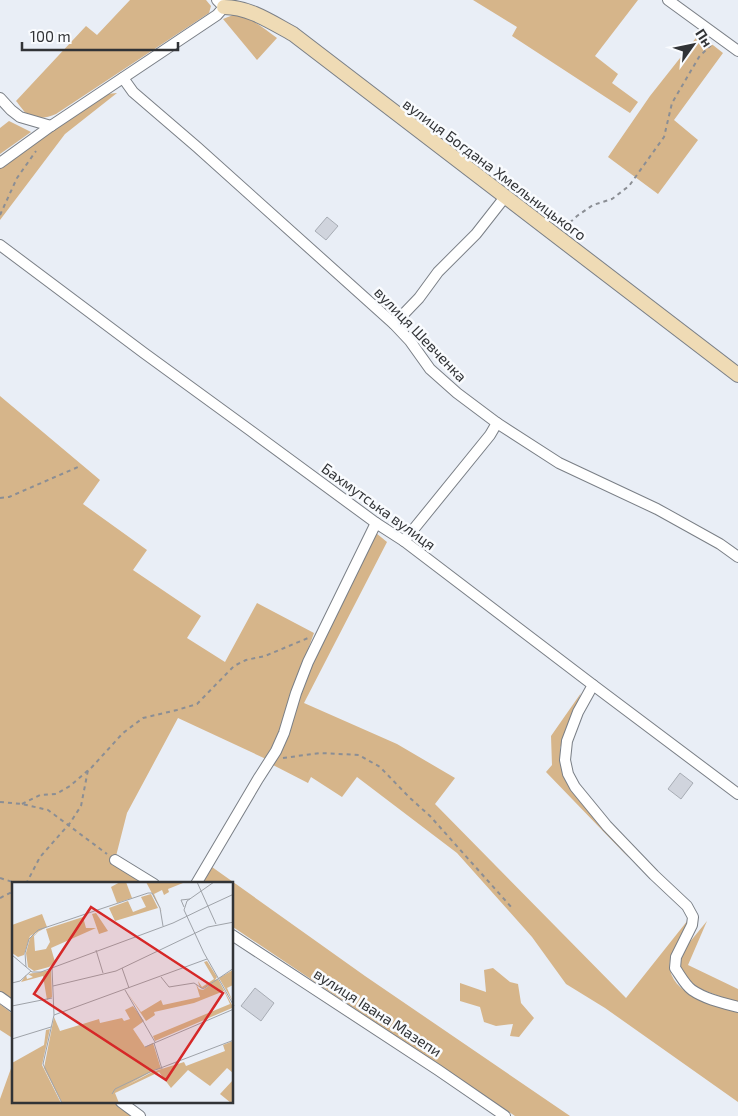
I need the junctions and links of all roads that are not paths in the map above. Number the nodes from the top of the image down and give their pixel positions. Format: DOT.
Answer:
graph roads {
  1 [pos="668,0"];
  2 [pos="220,4"];
  3 [pos="738,51"];
  4 [pos="123,78"];
  5 [pos="0,98"];
  6 [pos="46,129"];
  7 [pos="0,163"];
  8 [pos="505,197"];
  9 [pos="0,245"];
  10 [pos="394,324"];
  11 [pos="738,375"];
  12 [pos="497,423"];
  13 [pos="376,523"];
  14 [pos="404,540"];
  15 [pos="738,557"];
  16 [pos="593,686"];
  17 [pos="738,794"];
  18 [pos="115,860"];
  19 [pos="151,882"];
  20 [pos="197,882"];
  21 [pos="234,936"];
  22 [pos="0,997"];
  23 [pos="12,1006"];
  24 [pos="738,1007"];
  25 [pos="124,1104"];
  26 [pos="140,1116"];
  27 [pos="505,1116"];
  1 -- 3 [label="street"];
  2 -- 4 [label="street"];
  2 -- 8 [label="street, вулиця Богдана Хмельницького"];
  4 -- 6 [label="street"];
  4 -- 10 [label="street, вулиця Шевченка"];
  5 -- 6 [label="street"];
  6 -- 7 [label="street"];
  8 -- 10 [label="street"];
  8 -- 11 [label="street, вулиця Богдана Хмельницького"];
  9 -- 13 [label="street, Бахмутська вулиця"];
  10 -- 12 [label="street, вулиця Шевченка"];
  12 -- 14 [label="street"];
  12 -- 15 [label="street, вулиця Шевченка"];
  13 -- 14 [label="street, Бахмутська вулиця"];
  13 -- 20 [label="street"];
  14 -- 16 [label="street, Бахмутська вулиця"];
  16 -- 17 [label="street, Бахмутська вулиця"];
  16 -- 24 [label="street"];
  18 -- 19 [label="street"];
  21 -- 27 [label="street, вулиця Івана Мазепи"];
  22 -- 23 [label="street"];
  25 -- 26 [label="street"];
}
